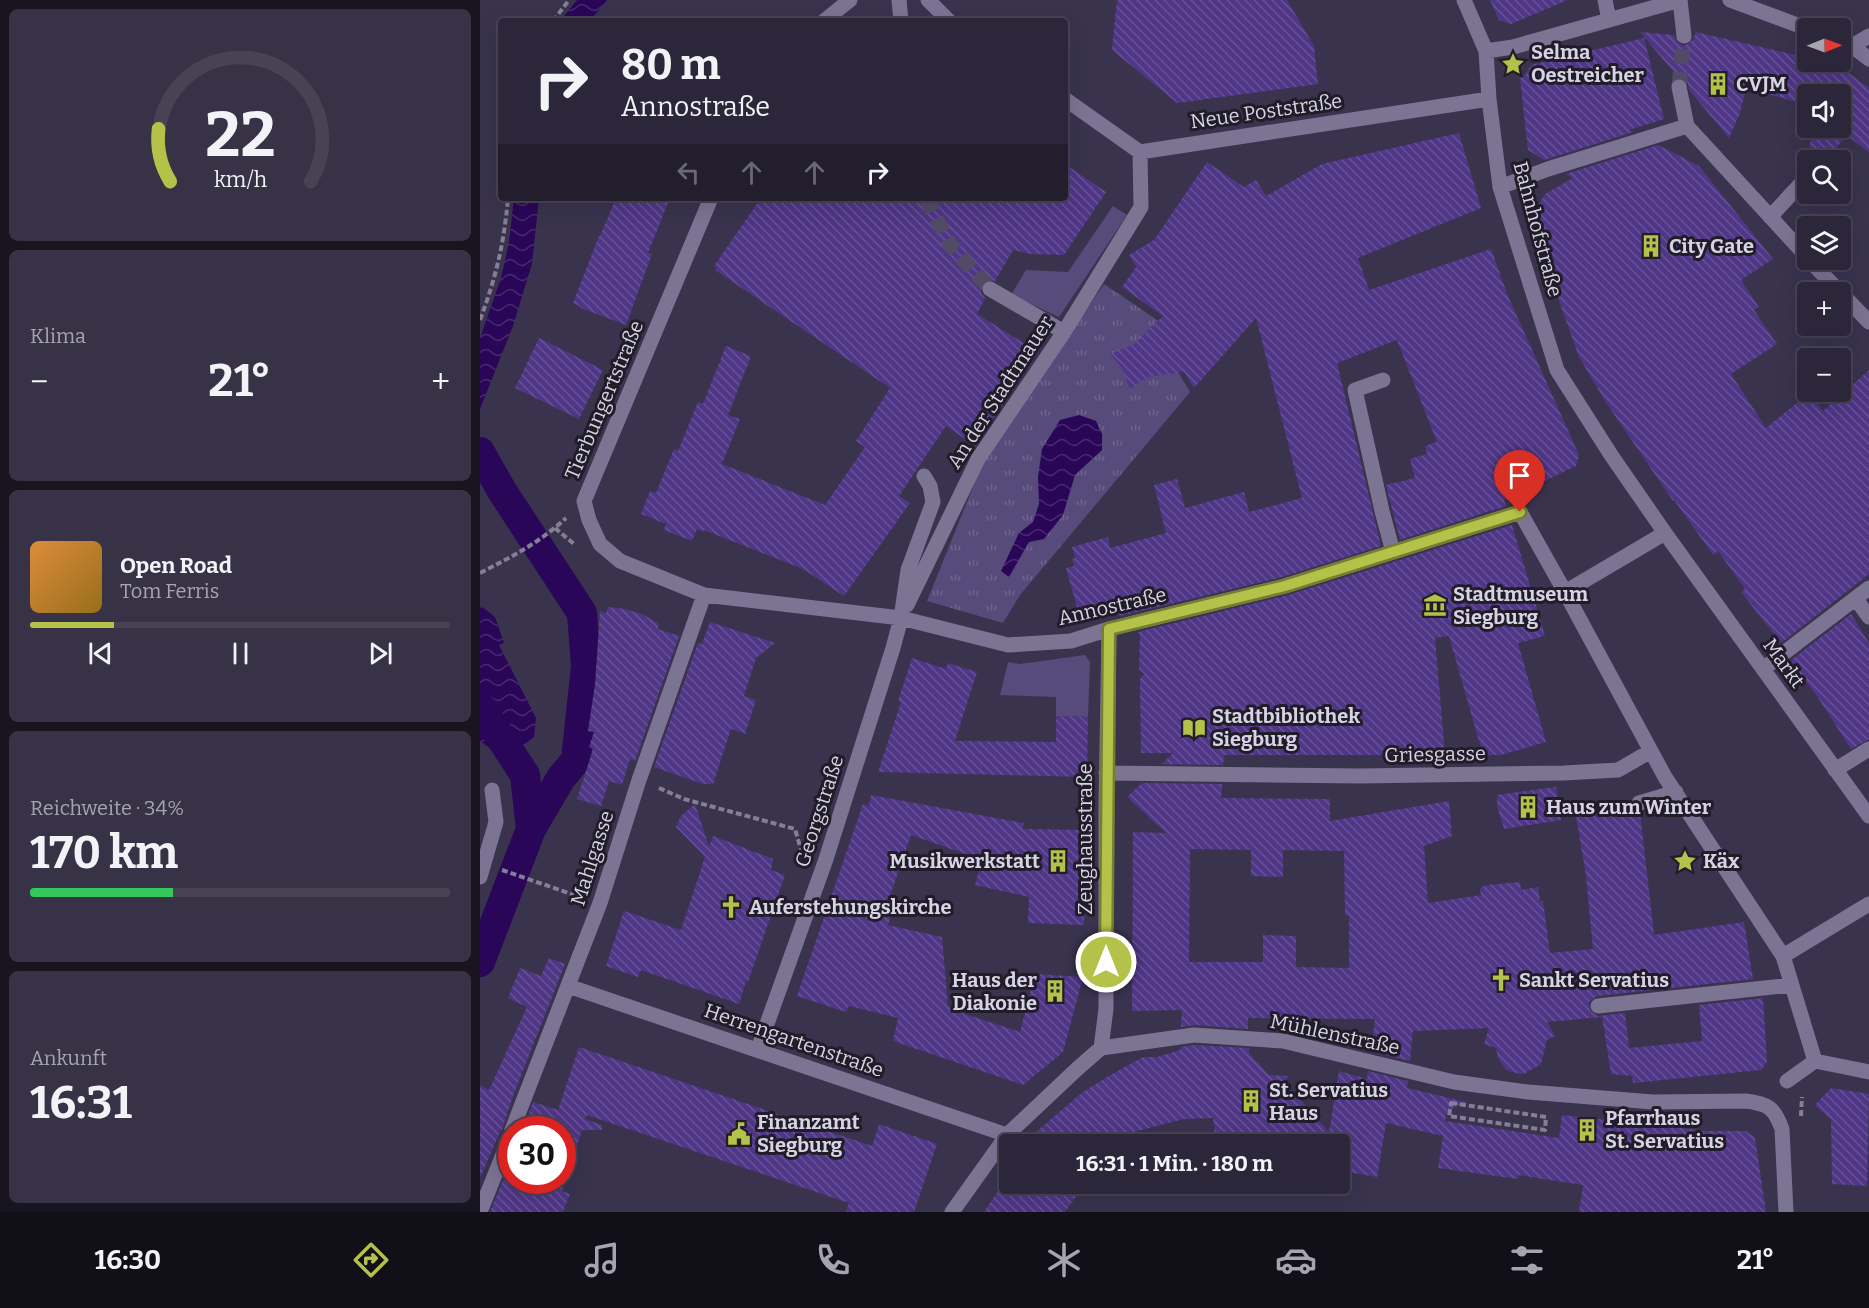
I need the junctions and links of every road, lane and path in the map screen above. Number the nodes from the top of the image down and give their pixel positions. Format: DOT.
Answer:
graph roads {
  1 [pos="569,0"];
  2 [pos="850,0"];
  3 [pos="899,0"];
  4 [pos="928,0"];
  5 [pos="1464,0"];
  6 [pos="1605,0"];
  7 [pos="1680,0"];
  8 [pos="1731,0"];
  9 [pos="555,18"];
  10 [pos="828,18"];
  11 [pos="901,18"];
  12 [pos="946,18"];
  13 [pos="1609,20"];
  14 [pos="1797,25"];
  15 [pos="1684,36"];
  16 [pos="1869,36"];
  17 [pos="1851,42"];
  18 [pos="1851,47"];
  19 [pos="1486,51"];
  20 [pos="1869,59"];
  21 [pos="1678,87"];
  22 [pos="1489,99"];
  23 [pos="1068,101"];
  24 [pos="1687,126"];
  25 [pos="1140,152"];
  26 [pos="1500,187"];
  27 [pos="1797,188"];
  28 [pos="508,201"];
  29 [pos="710,201"];
  30 [pos="1770,217"];
  31 [pos="1797,247"];
  32 [pos="1819,270"];
  33 [pos="990,289"];
  34 [pos="480,320"];
  35 [pos="1869,322"];
  36 [pos="1064,332"];
  37 [pos="1383,380"];
  38 [pos="1611,455"];
  39 [pos="924,476"];
  40 [pos="562,522"];
  41 [pos="1665,533"];
  42 [pos="1394,552"];
  43 [pos="480,573"];
  44 [pos="1869,588"];
  45 [pos="1565,592"];
  46 [pos="704,596"];
  47 [pos="1856,599"];
  48 [pos="1869,617"];
  49 [pos="901,618"];
  50 [pos="1109,629"];
  51 [pos="1763,669"];
  52 [pos="1869,749"];
  53 [pos="1651,751"];
  54 [pos="1835,770"];
  55 [pos="1106,773"];
  56 [pos="639,780"];
  57 [pos="492,790"];
  58 [pos="1676,792"];
  59 [pos="1639,802"];
  60 [pos="1869,816"];
  61 [pos="801,850"];
  62 [pos="501,869"];
  63 [pos="480,877"];
  64 [pos="600,903"];
  65 [pos="1869,903"];
  66 [pos="1783,956"];
  67 [pos="1792,984"];
  68 [pos="568,986"];
  69 [pos="1598,1006"];
  70 [pos="1101,1048"];
  71 [pos="758,1049"];
  72 [pos="1815,1061"];
  73 [pos="1869,1072"];
  74 [pos="1787,1081"];
  75 [pos="1470,1106"];
  76 [pos="1509,1111"];
  77 [pos="517,1116"];
  78 [pos="1004,1134"];
  79 [pos="1008,1134"];
  80 [pos="999,1146"];
  81 [pos="498,1166"];
  82 [pos="480,1212"];
  83 [pos="952,1212"];
  84 [pos="1786,1212"];
  1 -- 9 [label="path"];
  2 -- 10 [label="street"];
  3 -- 11 [label="street"];
  4 -- 12 [label="street"];
  5 -- 19 [label="street, Bahnhofstraße"];
  6 -- 13 [label="street"];
  7 -- 13 [label="street"];
  7 -- 15 [label="street"];
  8 -- 14 [label="street"];
  13 -- 19 [label="street"];
  16 -- 17 [label="street"];
  18 -- 20 [label="street"];
  19 -- 22 [label="street, Bahnhofstraße"];
  21 -- 24 [label="street"];
  22 -- 25 [label="street, Neue Poststraße"];
  22 -- 26 [label="street, Bahnhofstraße"];
  23 -- 25 [label="street"];
  24 -- 26 [label="street"];
  24 -- 30 [label="street"];
  25 -- 36 [label="street, An der Stadtmauer"];
  26 -- 38 [label="street, Bahnhofstraße"];
  27 -- 30 [label="street"];
  28 -- 34 [label="path"];
  29 -- 46 [label="street, Tierbungertstraße"];
  30 -- 31 [label="street"];
  32 -- 35 [label="street"];
  33 -- 36 [label="street"];
  36 -- 49 [label="street, An der Stadtmauer"];
  37 -- 42 [label="street"];
  38 -- 41 [label="street, Markt"];
  39 -- 49 [label="street, An der Stadtmauer"];
  40 -- 43 [label="path"];
  41 -- 45 [label="street"];
  41 -- 51 [label="street, Markt"];
  42 -- 45 [label="street, Annostraße"];
  42 -- 50 [label="street, Annostraße"];
  44 -- 47 [label="street"];
  45 -- 53 [label="street"];
  46 -- 49 [label="street, Annostraße"];
  46 -- 56 [label="street, Mahlgasse"];
  47 -- 48 [label="street"];
  47 -- 51 [label="street"];
  49 -- 50 [label="street, Annostraße"];
  49 -- 71 [label="street, Georgstraße"];
  50 -- 55 [label="street, Zeughausstraße"];
  51 -- 54 [label="street, Markt"];
  52 -- 54 [label="street"];
  53 -- 55 [label="street, Griesgasse"];
  53 -- 58 [label="street"];
  54 -- 60 [label="street, Markt"];
  55 -- 70 [label="street, Zeughausstraße"];
  56 -- 61 [label="path"];
  56 -- 64 [label="street, Mahlgasse"];
  57 -- 63 [label="street"];
  58 -- 59 [label="street"];
  58 -- 66 [label="street"];
  62 -- 64 [label="path"];
  64 -- 68 [label="street, Mahlgasse"];
  65 -- 66 [label="street"];
  66 -- 67 [label="street"];
  67 -- 69 [label="street"];
  67 -- 72 [label="street"];
  68 -- 71 [label="street, Herrengartenstraße"];
  68 -- 77 [label="street, Mahlgasse"];
  70 -- 79 [label="street"];
  70 -- 84 [label="street, Mühlenstraße"];
  71 -- 78 [label="street, Herrengartenstraße"];
  72 -- 73 [label="street"];
  72 -- 74 [label="street"];
  75 -- 76 [label="path"];
  80 -- 83 [label="street"];
  81 -- 82 [label="street, Mahlgasse"];
}
